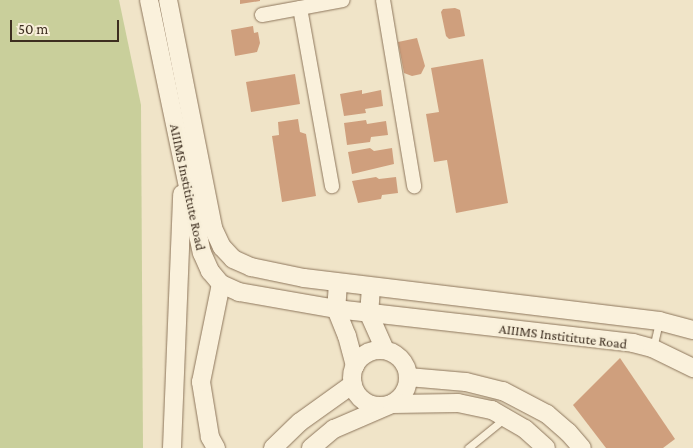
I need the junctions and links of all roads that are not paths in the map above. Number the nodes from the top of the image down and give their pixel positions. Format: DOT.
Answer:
graph roads {
  1 [pos="148,0"];
  2 [pos="168,0"];
  3 [pos="342,0"];
  4 [pos="383,0"];
  5 [pos="300,8"];
  6 [pos="262,15"];
  7 [pos="184,166"];
  8 [pos="332,186"];
  9 [pos="414,186"];
  10 [pos="338,283"];
  11 [pos="221,284"];
  12 [pos="371,288"];
  13 [pos="336,309"];
  14 [pos="369,314"];
  15 [pos="659,321"];
  16 [pos="693,330"];
  17 [pos="652,348"];
  18 [pos="385,350"];
  19 [pos="355,366"];
  20 [pos="693,368"];
  21 [pos="408,377"];
  22 [pos="353,384"];
  23 [pos="392,404"];
  24 [pos="506,417"];
  25 [pos="575,444"];
  26 [pos="172,448"];
  27 [pos="216,448"];
  28 [pos="273,448"];
  29 [pos="310,448"];
  30 [pos="468,448"];
  31 [pos="546,448"];
  1 -- 7 [label="street, AIIIMS Instititute Road"];
  2 -- 10 [label="street, AIIIMS Instititute Road"];
  3 -- 5 [label="street"];
  4 -- 9 [label="street"];
  5 -- 6 [label="street"];
  5 -- 8 [label="street"];
  7 -- 11 [label="street, AIIIMS Instititute Road"];
  7 -- 26 [label="street"];
  10 -- 12 [label="street, AIIIMS Instititute Road"];
  10 -- 13 [label="street"];
  11 -- 13 [label="street, AIIIMS Instititute Road"];
  11 -- 27 [label="street"];
  12 -- 14 [label="street"];
  12 -- 15 [label="street, AIIIMS Instititute Road"];
  13 -- 14 [label="street, AIIIMS Instititute Road"];
  13 -- 19 [label="street"];
  14 -- 17 [label="street, AIIIMS Instititute Road"];
  14 -- 18 [label="street"];
  15 -- 16 [label="street, AIIIMS Instititute Road"];
  15 -- 17 [label="lane"];
  17 -- 20 [label="street, AIIIMS Instititute Road"];
  18 -- 19 [label="street"];
  18 -- 21 [label="street"];
  19 -- 22 [label="street"];
  21 -- 23 [label="street"];
  21 -- 25 [label="street"];
  22 -- 23 [label="street"];
  22 -- 28 [label="street"];
  23 -- 24 [label="street"];
  23 -- 29 [label="street"];
  24 -- 30 [label="lane"];
  24 -- 31 [label="street"];
}
